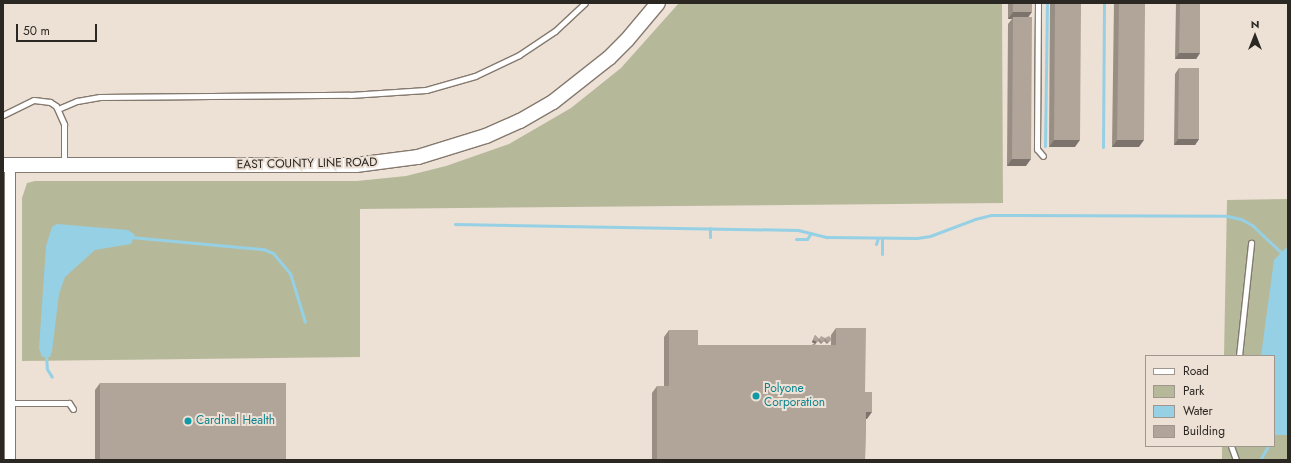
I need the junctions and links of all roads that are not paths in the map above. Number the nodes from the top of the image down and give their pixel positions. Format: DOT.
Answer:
graph roads {
  1 [pos="585,3"];
  2 [pos="658,3"];
  3 [pos="1038,3"];
  4 [pos="58,109"];
  5 [pos="3,115"];
  6 [pos="1043,156"];
  7 [pos="6,165"];
  8 [pos="64,165"];
  9 [pos="1252,243"];
  10 [pos="1239,355"];
  11 [pos="10,403"];
  12 [pos="73,409"];
  13 [pos="1231,447"];
  14 [pos="10,460"];
  15 [pos="1236,460"];
  1 -- 4 [label="lane"];
  2 -- 8 [label="main road, EAST COUNTY LINE ROAD"];
  3 -- 6 [label="lane"];
  4 -- 5 [label="lane"];
  4 -- 8 [label="lane"];
  7 -- 8 [label="main road, EAST COUNTY LINE ROAD"];
  7 -- 11 [label="street"];
  9 -- 10 [label="lane"];
  11 -- 12 [label="lane"];
  11 -- 14 [label="street"];
  13 -- 15 [label="lane"];
}
